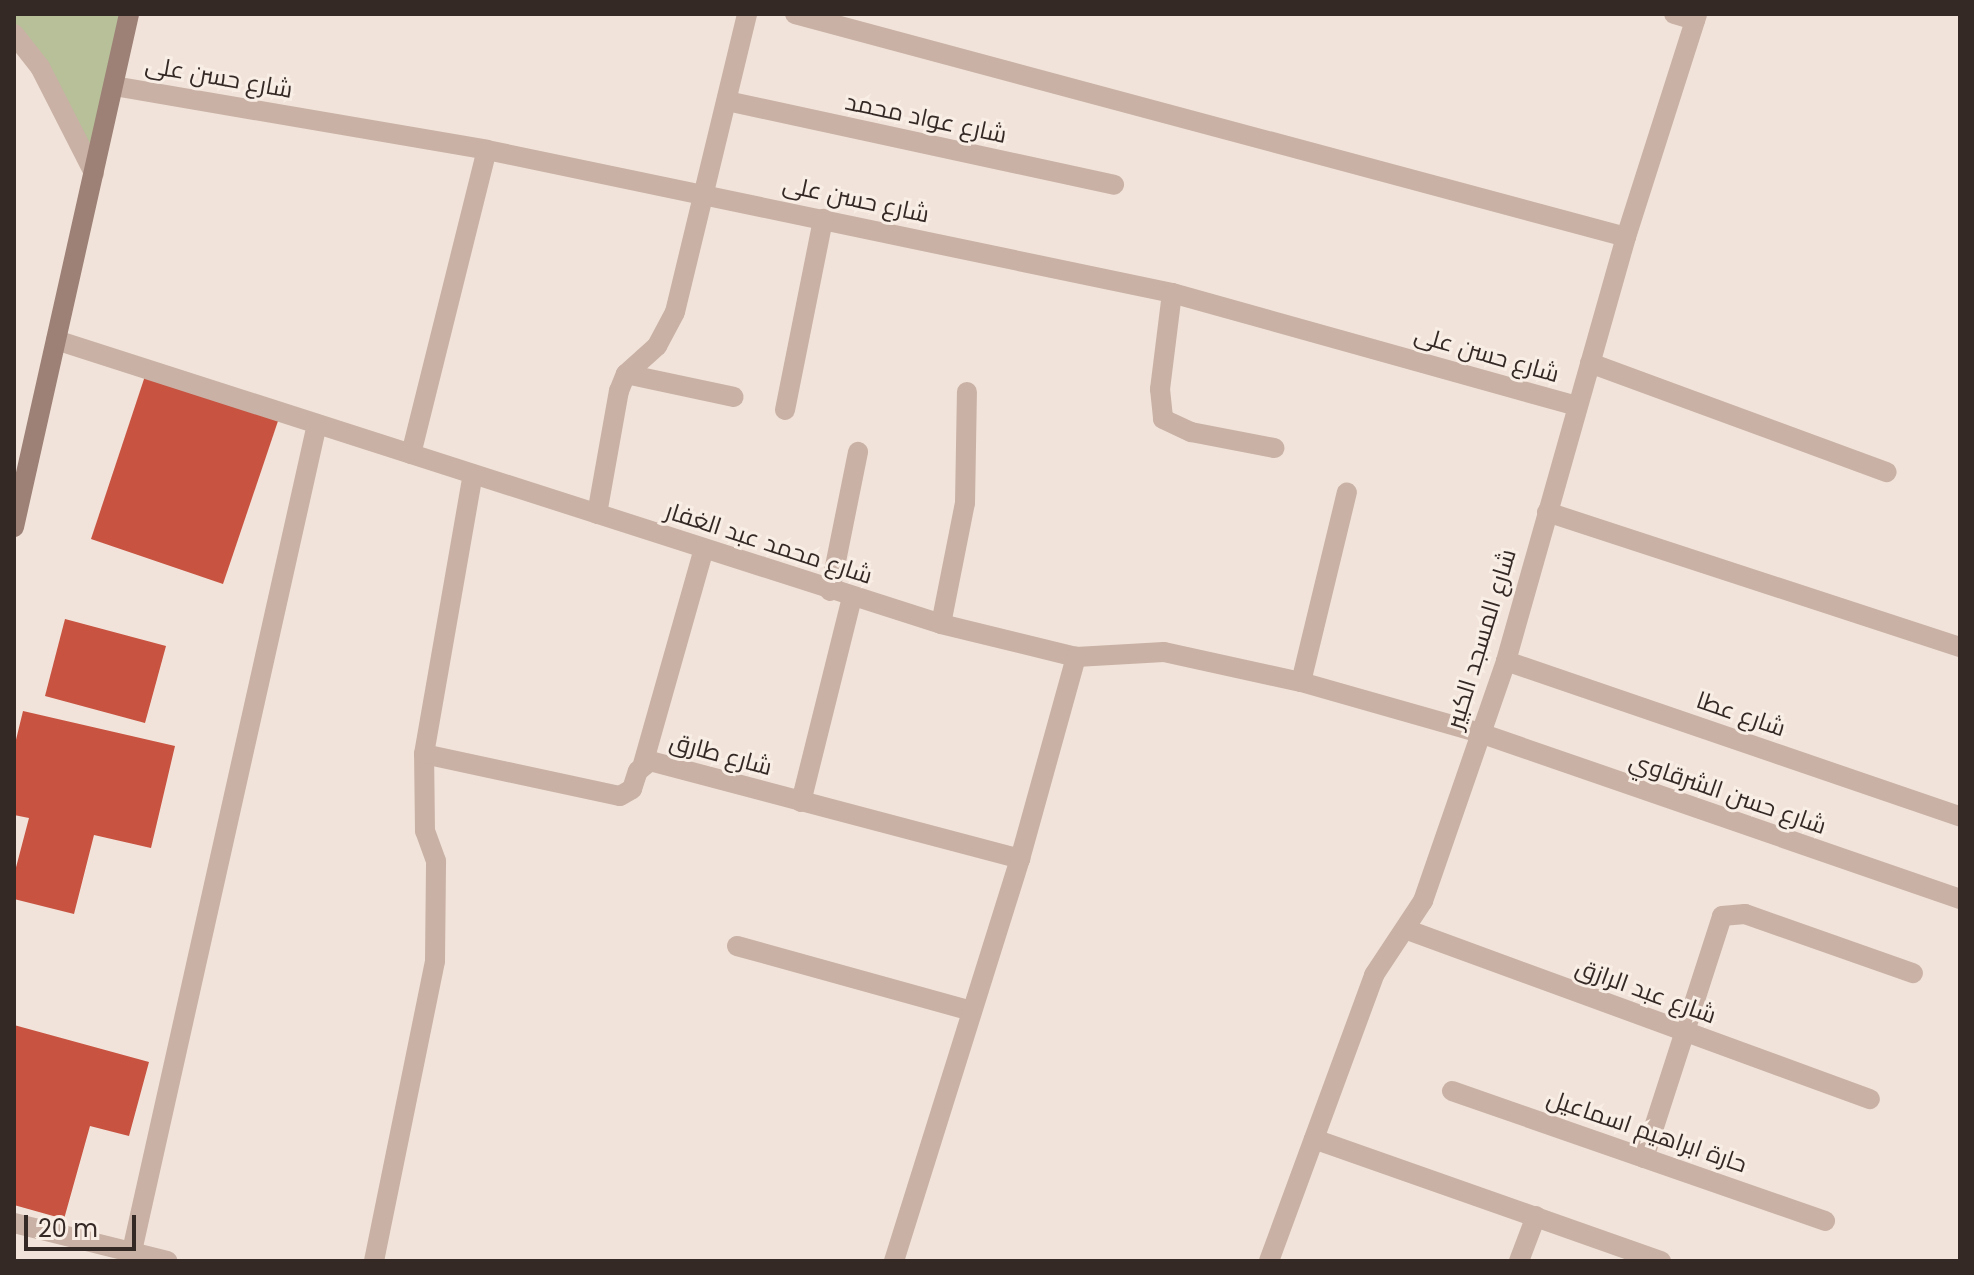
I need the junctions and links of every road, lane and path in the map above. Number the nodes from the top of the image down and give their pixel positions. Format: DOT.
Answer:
graph roads {
  1 [pos="129,14"];
  2 [pos="747,14"];
  3 [pos="795,14"];
  4 [pos="1674,14"];
  5 [pos="1696,17"];
  6 [pos="14,34"];
  7 [pos="114,86"];
  8 [pos="727,101"];
  9 [pos="487,150"];
  10 [pos="94,173"];
  11 [pos="1114,185"];
  12 [pos="702,194"];
  13 [pos="823,219"];
  14 [pos="1626,237"];
  15 [pos="1172,293"];
  16 [pos="56,340"];
  17 [pos="1590,363"];
  18 [pos="626,374"];
  19 [pos="967,392"];
  20 [pos="734,397"];
  21 [pos="1577,406"];
  22 [pos="785,410"];
  23 [pos="317,424"];
  24 [pos="1274,448"];
  25 [pos="858,452"];
  26 [pos="411,454"];
  27 [pos="1887,472"];
  28 [pos="473,474"];
  29 [pos="1347,492"];
  30 [pos="1547,512"];
  31 [pos="597,514"];
  32 [pos="14,527"];
  33 [pos="704,549"];
  34 [pos="830,591"];
  35 [pos="852,597"];
  36 [pos="941,624"];
  37 [pos="1960,647"];
  38 [pos="1076,657"];
  39 [pos="1506,661"];
  40 [pos="1301,682"];
  41 [pos="1480,733"];
  42 [pos="424,754"];
  43 [pos="643,764"];
  44 [pos="801,802"];
  45 [pos="1960,816"];
  46 [pos="1020,859"];
  47 [pos="1960,899"];
  48 [pos="1405,929"];
  49 [pos="737,946"];
  50 [pos="1913,973"];
  51 [pos="971,1011"];
  52 [pos="1685,1033"];
  53 [pos="1452,1091"];
  54 [pos="1870,1099"];
  55 [pos="1314,1139"];
  56 [pos="1644,1158"];
  57 [pos="1536,1216"];
  58 [pos="1825,1221"];
  59 [pos="14,1223"];
  60 [pos="132,1251"];
  61 [pos="167,1261"];
  62 [pos="374,1261"];
  63 [pos="894,1261"];
  64 [pos="1269,1261"];
  65 [pos="1519,1261"];
  66 [pos="1661,1261"];
  1 -- 7 [label="main road"];
  2 -- 8 [label="street"];
  3 -- 14 [label="street"];
  4 -- 5 [label="street"];
  5 -- 14 [label="street, شارع المسجد الكبير"];
  6 -- 10 [label="street"];
  7 -- 9 [label="street, شارع حسن على"];
  7 -- 10 [label="main road"];
  8 -- 11 [label="street, شارع عواد محمد"];
  8 -- 12 [label="street"];
  9 -- 12 [label="street, شارع حسن على"];
  9 -- 26 [label="street"];
  10 -- 16 [label="main road"];
  12 -- 13 [label="street, شارع حسن على"];
  12 -- 18 [label="street"];
  13 -- 15 [label="street, شارع حسن على"];
  13 -- 22 [label="street"];
  14 -- 17 [label="street, شارع المسجد الكبير"];
  15 -- 21 [label="street, شارع حسن على"];
  15 -- 24 [label="street"];
  16 -- 23 [label="street, شارع محمد عبد الغفار"];
  16 -- 32 [label="main road"];
  17 -- 21 [label="street, شارع المسجد الكبير"];
  17 -- 27 [label="street"];
  18 -- 20 [label="street"];
  18 -- 31 [label="street"];
  19 -- 36 [label="street"];
  21 -- 30 [label="street, شارع المسجد الكبير"];
  23 -- 26 [label="street, شارع محمد عبد الغفار"];
  23 -- 60 [label="street"];
  25 -- 34 [label="street"];
  26 -- 28 [label="street, شارع محمد عبد الغفار"];
  28 -- 31 [label="street, شارع محمد عبد الغفار"];
  28 -- 42 [label="street"];
  29 -- 40 [label="street"];
  30 -- 37 [label="street"];
  30 -- 39 [label="street, شارع المسجد الكبير"];
  31 -- 33 [label="street, شارع محمد عبد الغفار"];
  33 -- 34 [label="street, شارع محمد عبد الغفار"];
  33 -- 43 [label="street"];
  34 -- 35 [label="street, شارع محمد عبد الغفار"];
  35 -- 36 [label="street, شارع محمد عبد الغفار"];
  35 -- 44 [label="street"];
  36 -- 38 [label="street, شارع محمد عبد الغفار"];
  38 -- 40 [label="street, شارع محمد عبد الغفار"];
  38 -- 46 [label="street"];
  39 -- 41 [label="street, شارع المسجد الكبير"];
  39 -- 45 [label="street, شارع عطا"];
  40 -- 41 [label="street, شارع محمد عبد الغفار"];
  41 -- 47 [label="street, شارع حسن الشرقاوي"];
  41 -- 48 [label="street, شارع المسجد الكبير"];
  42 -- 43 [label="street, شارع طارق"];
  42 -- 62 [label="street"];
  43 -- 44 [label="street, شارع طارق"];
  44 -- 46 [label="street, شارع طارق"];
  46 -- 51 [label="street"];
  48 -- 52 [label="street, شارع عبد الرازق"];
  48 -- 55 [label="street, شارع المسجد الكبير"];
  49 -- 51 [label="street"];
  50 -- 52 [label="street"];
  51 -- 63 [label="street"];
  52 -- 54 [label="street, شارع عبد الرازق"];
  52 -- 56 [label="street"];
  53 -- 56 [label="street, حارة ابراهيم اسماعيل"];
  55 -- 57 [label="street"];
  55 -- 64 [label="street, شارع المسجد الكبير"];
  56 -- 58 [label="street, حارة ابراهيم اسماعيل"];
  57 -- 65 [label="street"];
  57 -- 66 [label="street"];
  59 -- 60 [label="street"];
  60 -- 61 [label="street"];
}
